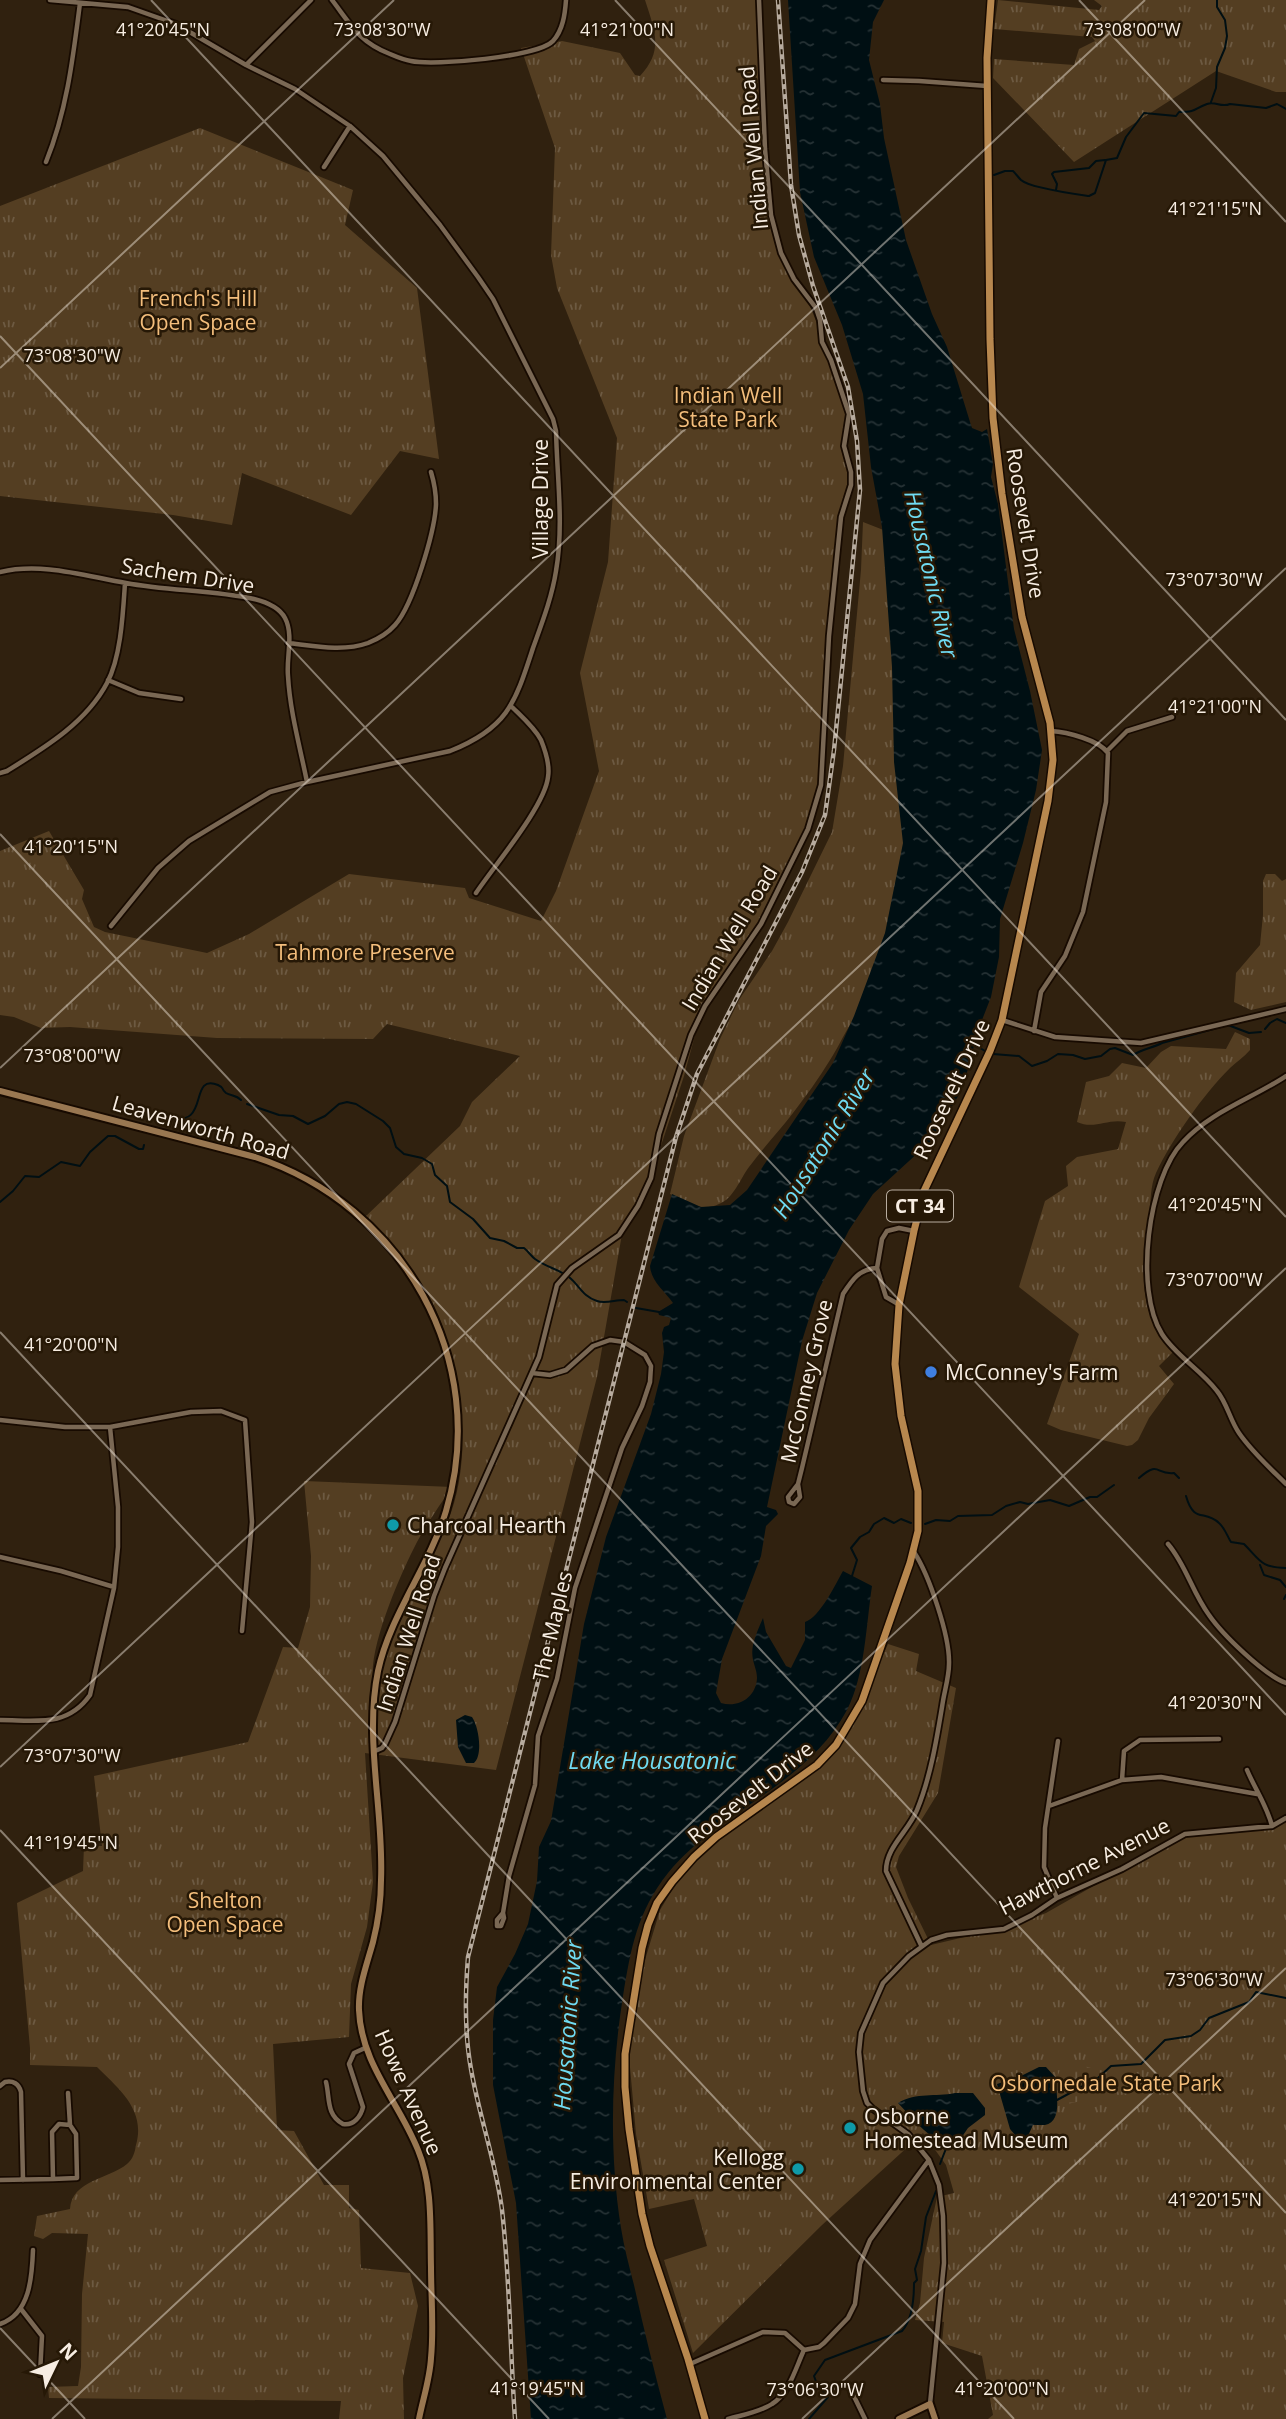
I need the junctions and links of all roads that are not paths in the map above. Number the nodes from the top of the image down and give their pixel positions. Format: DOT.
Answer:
graph roads {
  1 [pos="50,0"];
  2 [pos="311,0"];
  3 [pos="332,0"];
  4 [pos="566,0"];
  5 [pos="759,0"];
  6 [pos="991,0"];
  7 [pos="80,3"];
  8 [pos="246,65"];
  9 [pos="883,80"];
  10 [pos="987,86"];
  11 [pos="351,126"];
  12 [pos="46,162"];
  13 [pos="324,167"];
  14 [pos="431,472"];
  15 [pos="0,572"];
  16 [pos="125,583"];
  17 [pos="288,643"];
  18 [pos="108,680"];
  19 [pos="181,699"];
  20 [pos="512,707"];
  21 [pos="1172,717"];
  22 [pos="1051,731"];
  23 [pos="1107,751"];
  24 [pos="0,773"];
  25 [pos="307,782"];
  26 [pos="476,892"];
  27 [pos="111,926"];
  28 [pos="1286,1009"];
  29 [pos="1002,1020"];
  30 [pos="1034,1031"];
  31 [pos="1286,1076"];
  32 [pos="0,1091"];
  33 [pos="914,1231"];
  34 [pos="877,1268"];
  35 [pos="899,1305"];
  36 [pos="532,1373"];
  37 [pos="0,1420"];
  38 [pos="110,1427"];
  39 [pos="797,1484"];
  40 [pos="1286,1484"];
  41 [pos="1168,1544"];
  42 [pos="914,1552"];
  43 [pos="0,1557"];
  44 [pos="114,1588"];
  45 [pos="242,1631"];
  46 [pos="1286,1683"];
  47 [pos="0,1720"];
  48 [pos="1219,1739"];
  49 [pos="1058,1741"];
  50 [pos="375,1751"];
  51 [pos="1247,1770"];
  52 [pos="1122,1780"];
  53 [pos="1257,1794"];
  54 [pos="1049,1806"];
  55 [pos="1286,1818"];
  56 [pos="1272,1826"];
  57 [pos="382,1865"];
  58 [pos="1057,1898"];
  59 [pos="503,1913"];
  60 [pos="921,1945"];
  61 [pos="365,2048"];
  62 [pos="326,2082"];
  63 [pos="0,2086"];
  64 [pos="68,2093"];
  65 [pos="70,2125"];
  66 [pos="929,2160"];
  67 [pos="53,2179"];
  68 [pos="0,2180"];
  69 [pos="23,2180"];
  70 [pos="33,2250"];
  71 [pos="21,2309"];
  72 [pos="0,2324"];
  73 [pos="803,2350"];
  74 [pos="690,2364"];
  75 [pos="40,2374"];
  76 [pos="849,2386"];
  77 [pos="930,2404"];
  78 [pos="419,2419"];
  79 [pos="705,2419"];
  80 [pos="728,2419"];
  81 [pos="865,2419"];
  82 [pos="899,2419"];
  83 [pos="935,2419"];
  1 -- 7 [label="street, Village Drive"];
  2 -- 8 [label="street"];
  3 -- 4 [label="street"];
  5 -- 36 [label="street, Indian Well Road"];
  6 -- 10 [label="main road, Roosevelt Drive / CT 34"];
  7 -- 8 [label="street, Village Drive"];
  7 -- 12 [label="street"];
  8 -- 11 [label="street, Village Drive"];
  9 -- 10 [label="street"];
  10 -- 22 [label="main road, Roosevelt Drive / CT 34"];
  11 -- 13 [label="street"];
  11 -- 20 [label="street, Village Drive"];
  14 -- 17 [label="street"];
  15 -- 16 [label="street, Sachem Drive"];
  16 -- 17 [label="street, Sachem Drive"];
  16 -- 18 [label="street"];
  17 -- 25 [label="street, Sachem Drive"];
  18 -- 19 [label="street"];
  18 -- 24 [label="street"];
  20 -- 25 [label="street, Village Drive"];
  20 -- 26 [label="street"];
  21 -- 23 [label="street"];
  22 -- 23 [label="street"];
  22 -- 29 [label="main road, Roosevelt Drive / CT 34"];
  23 -- 30 [label="street"];
  25 -- 27 [label="street, Village Drive"];
  28 -- 30 [label="street"];
  29 -- 30 [label="street"];
  29 -- 33 [label="main road, Roosevelt Drive / CT 34"];
  31 -- 40 [label="street"];
  32 -- 50 [label="main road, Leavenworth Road"];
  33 -- 34 [label="street"];
  33 -- 35 [label="main road, Roosevelt Drive / CT 34"];
  34 -- 35 [label="street"];
  34 -- 39 [label="street, McConney Grove"];
  35 -- 42 [label="main road, Roosevelt Drive / CT 34"];
  36 -- 50 [label="street, Indian Well Road"];
  36 -- 59 [label="street, The Maples"];
  37 -- 38 [label="street"];
  38 -- 44 [label="street"];
  38 -- 45 [label="street"];
  41 -- 46 [label="street"];
  42 -- 60 [label="street"];
  42 -- 74 [label="main road, Roosevelt Drive / CT 34"];
  43 -- 44 [label="street"];
  44 -- 47 [label="street"];
  48 -- 52 [label="street"];
  49 -- 54 [label="street"];
  50 -- 57 [label="main road, Leavenworth Road"];
  51 -- 53 [label="street"];
  52 -- 53 [label="street"];
  52 -- 54 [label="street"];
  53 -- 56 [label="street"];
  54 -- 58 [label="street"];
  55 -- 56 [label="street, Hawthorne Avenue"];
  56 -- 58 [label="street, Hawthorne Avenue"];
  57 -- 61 [label="main road, Howe Avenue"];
  58 -- 60 [label="street, Hawthorne Avenue"];
  60 -- 66 [label="street, Hawthorne Avenue"];
  61 -- 62 [label="street"];
  61 -- 78 [label="main road, Howe Avenue"];
  63 -- 69 [label="street"];
  64 -- 65 [label="street"];
  65 -- 67 [label="street"];
  65 -- 67 [label="street"];
  66 -- 73 [label="street"];
  66 -- 77 [label="street, Hawthorne Avenue"];
  67 -- 69 [label="street"];
  68 -- 69 [label="street"];
  70 -- 71 [label="street"];
  71 -- 72 [label="street"];
  71 -- 75 [label="street"];
  73 -- 74 [label="street"];
  73 -- 80 [label="street"];
  74 -- 79 [label="main road, Roosevelt Drive / CT 34"];
  76 -- 81 [label="street"];
  77 -- 82 [label="main road"];
  77 -- 83 [label="main road, Hawthorne Avenue"];
}
